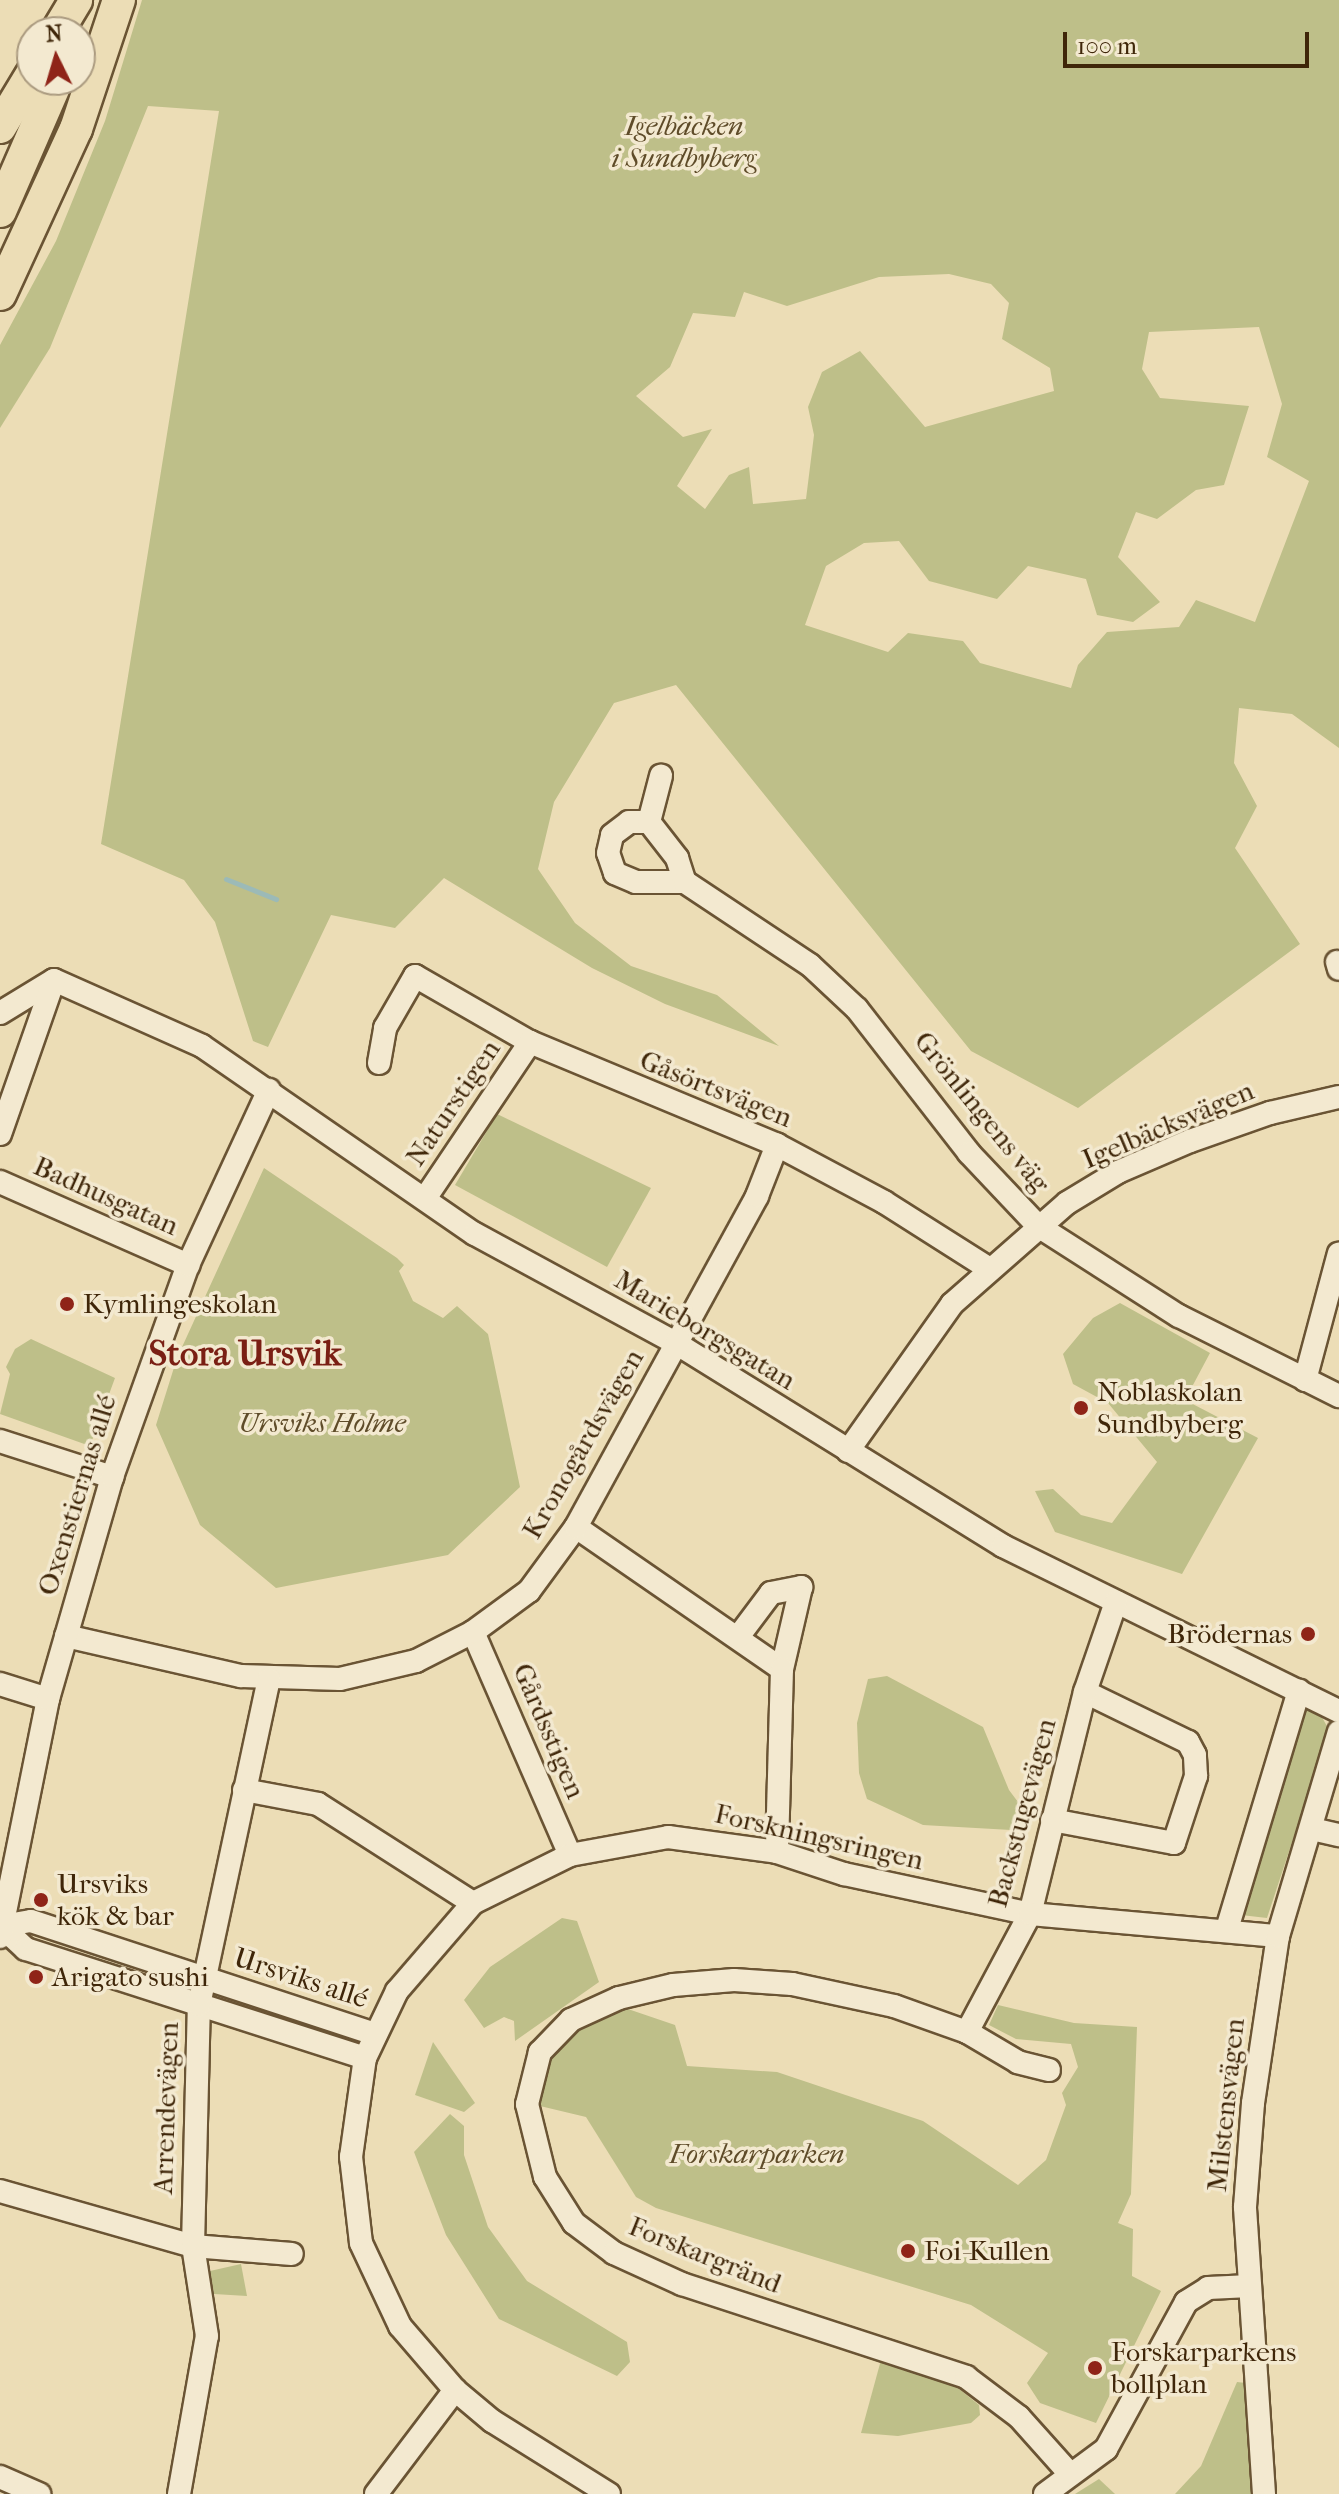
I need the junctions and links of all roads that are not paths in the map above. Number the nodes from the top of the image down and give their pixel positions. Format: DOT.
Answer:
graph roads {
  1 [pos="119,0"];
  2 [pos="19,96"];
  3 [pos="50,96"];
  4 [pos="0,127"];
  5 [pos="0,211"];
  6 [pos="0,294"];
  7 [pos="661,776"];
  8 [pos="649,822"];
  9 [pos="685,882"];
  10 [pos="54,980"];
  11 [pos="0,1013"];
  12 [pos="530,1042"];
  13 [pos="379,1063"];
  14 [pos="269,1090"];
  15 [pos="1339,1097"];
  16 [pos="0,1134"];
  17 [pos="777,1145"];
  18 [pos="0,1182"];
  19 [pos="426,1197"];
  20 [pos="1038,1226"];
  21 [pos="1339,1253"];
  22 [pos="188,1265"];
  23 [pos="988,1268"];
  24 [pos="674,1342"];
  25 [pos="1305,1380"];
  26 [pos="1339,1396"];
  27 [pos="0,1441"];
  28 [pos="848,1451"];
  29 [pos="112,1477"];
  30 [pos="576,1527"];
  31 [pos="1116,1602"];
  32 [pos="473,1632"];
  33 [pos="66,1636"];
  34 [pos="738,1637"];
  35 [pos="782,1669"];
  36 [pos="269,1679"];
  37 [pos="0,1684"];
  38 [pos="1299,1691"];
  39 [pos="1085,1692"];
  40 [pos="48,1699"];
  41 [pos="1339,1711"];
  42 [pos="1339,1732"];
  43 [pos="244,1790"];
  44 [pos="1052,1820"];
  45 [pos="1312,1829"];
  46 [pos="1339,1835"];
  47 [pos="777,1852"];
  48 [pos="570,1855"];
  49 [pos="473,1903"];
  50 [pos="1030,1914"];
  51 [pos="1,1929"];
  52 [pos="1227,1929"];
  53 [pos="72,1934"];
  54 [pos="1278,1936"];
  55 [pos="64,1960"];
  56 [pos="205,1979"];
  57 [pos="199,2005"];
  58 [pos="967,2032"];
  59 [pos="375,2034"];
  60 [pos="365,2058"];
  61 [pos="1049,2070"];
  62 [pos="0,2191"];
  63 [pos="193,2246"];
  64 [pos="292,2254"];
  65 [pos="1250,2286"];
  66 [pos="455,2390"];
  67 [pos="1070,2474"];
  68 [pos="0,2477"];
  69 [pos="39,2494"];
  70 [pos="179,2494"];
  71 [pos="376,2494"];
  72 [pos="609,2494"];
  73 [pos="1045,2494"];
  74 [pos="1264,2494"];
  1 -- 6 [label="highway"];
  2 -- 4 [label="highway"];
  3 -- 5 [label="highway"];
  7 -- 8 [label="street"];
  8 -- 9 [label="street"];
  8 -- 9 [label="street"];
  9 -- 20 [label="street, Grönlingens väg"];
  10 -- 11 [label="street"];
  10 -- 14 [label="street, Marieborgsgatan"];
  10 -- 16 [label="street"];
  12 -- 13 [label="street, Gåsörtsvägen"];
  12 -- 17 [label="street, Gåsörtsvägen"];
  12 -- 19 [label="street, Naturstigen"];
  14 -- 19 [label="street, Marieborgsgatan"];
  14 -- 22 [label="street, Oxenstiernas allé"];
  15 -- 20 [label="street, Igelbäcksvägen"];
  17 -- 23 [label="street, Gåsörtsvägen"];
  17 -- 24 [label="street, Kronogårdsvägen"];
  18 -- 22 [label="street, Badhusgatan"];
  19 -- 24 [label="street, Marieborgsgatan"];
  20 -- 23 [label="street, Igelbäcksvägen"];
  20 -- 25 [label="street, Grönlingens väg"];
  21 -- 25 [label="street"];
  22 -- 29 [label="street, Oxenstiernas allé"];
  23 -- 28 [label="street, Igelbäcksvägen"];
  24 -- 28 [label="street, Marieborgsgatan"];
  24 -- 30 [label="street, Kronogårdsvägen"];
  25 -- 26 [label="street, Grönlingens väg"];
  27 -- 29 [label="street"];
  28 -- 31 [label="street, Marieborgsgatan"];
  29 -- 33 [label="street, Oxenstiernas allé"];
  30 -- 32 [label="street, Kronogårdsvägen"];
  30 -- 34 [label="street"];
  31 -- 38 [label="street, Marieborgsgatan"];
  31 -- 39 [label="street, Backstugevägen"];
  32 -- 36 [label="street, Kronogårdsvägen"];
  32 -- 48 [label="street, Gårdsstigen"];
  33 -- 36 [label="street, Kronogårdsvägen"];
  33 -- 40 [label="street, Oxenstiernas allé"];
  34 -- 35 [label="street"];
  34 -- 35 [label="street"];
  35 -- 47 [label="street"];
  36 -- 43 [label="street, Arrendevägen"];
  37 -- 40 [label="street"];
  38 -- 41 [label="street, Marieborgsgatan"];
  38 -- 52 [label="street"];
  39 -- 44 [label="street, Backstugevägen"];
  39 -- 44 [label="street"];
  40 -- 51 [label="street, Oxenstiernas allé"];
  42 -- 45 [label="street, Milstensvägen"];
  43 -- 49 [label="street"];
  43 -- 56 [label="street, Arrendevägen"];
  44 -- 50 [label="street, Backstugevägen"];
  45 -- 46 [label="street"];
  45 -- 54 [label="street, Milstensvägen"];
  47 -- 48 [label="street, Forskningsringen"];
  47 -- 50 [label="street, Forskningsringen"];
  48 -- 49 [label="street, Forskningsringen"];
  49 -- 59 [label="street, Forskningsringen"];
  50 -- 52 [label="street, Forskningsringen"];
  50 -- 58 [label="street, Backstugevägen"];
  51 -- 53 [label="street, Ursviks allé"];
  51 -- 55 [label="street, Ursviks allé"];
  52 -- 54 [label="street, Forskningsringen"];
  53 -- 55 [label="street"];
  53 -- 56 [label="street, Ursviks allé"];
  54 -- 65 [label="street, Milstensvägen"];
  55 -- 57 [label="street, Ursviks allé"];
  56 -- 57 [label="street, Arrendevägen"];
  56 -- 59 [label="street, Ursviks allé"];
  57 -- 60 [label="street, Ursviks allé"];
  57 -- 63 [label="street, Arrendevägen"];
  58 -- 61 [label="street, Forskargränd"];
  58 -- 67 [label="street, Forskargränd"];
  59 -- 60 [label="street, Forskningsringen"];
  60 -- 66 [label="street, Forskningsringen"];
  62 -- 63 [label="street"];
  63 -- 64 [label="street"];
  63 -- 70 [label="street, Arrendevägen"];
  65 -- 67 [label="street"];
  65 -- 74 [label="street, Milstensvägen"];
  66 -- 71 [label="street"];
  66 -- 72 [label="street, Forskningsringen"];
  67 -- 73 [label="street"];
  68 -- 69 [label="street"];
}
